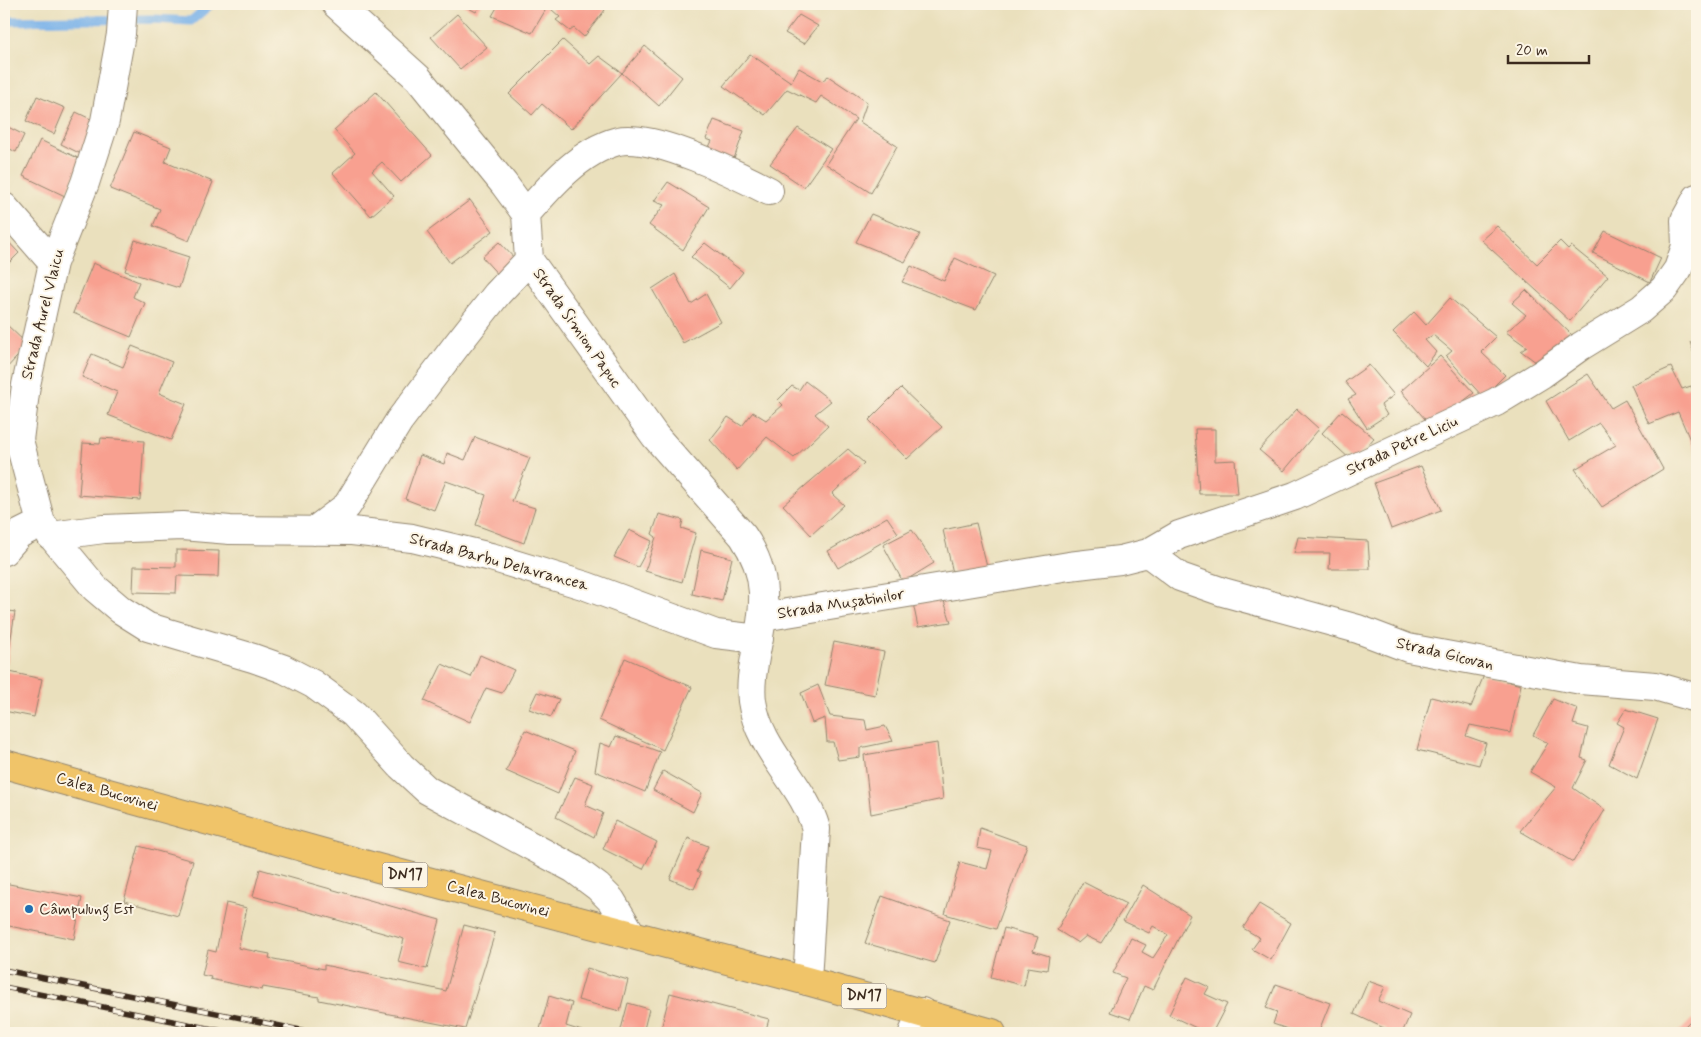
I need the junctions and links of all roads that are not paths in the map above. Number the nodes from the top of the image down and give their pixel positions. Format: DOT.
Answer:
graph roads {
  1 [pos="123,4"];
  2 [pos="336,4"];
  3 [pos="770,190"];
  4 [pos="1697,198"];
  5 [pos="4,207"];
  6 [pos="526,214"];
  7 [pos="529,260"];
  8 [pos="53,263"];
  9 [pos="46,530"];
  10 [pos="314,531"];
  11 [pos="4,551"];
  12 [pos="1148,553"];
  13 [pos="761,628"];
  14 [pos="1697,698"];
  15 [pos="4,764"];
  16 [pos="632,934"];
  17 [pos="807,981"];
  18 [pos="917,1023"];
  19 [pos="992,1033"];
  1 -- 8 [label="street, Strada Aurel Vlaicu"];
  2 -- 6 [label="street"];
  3 -- 6 [label="street"];
  4 -- 12 [label="street, Strada Petre Liciu"];
  5 -- 8 [label="street"];
  6 -- 7 [label="street, Strada Simion Papuc"];
  7 -- 10 [label="street"];
  7 -- 13 [label="street, Strada Simion Papuc"];
  8 -- 9 [label="street, Strada Aurel Vlaicu"];
  9 -- 10 [label="street, Strada Barbu Delavrancea"];
  9 -- 11 [label="street"];
  9 -- 16 [label="street"];
  10 -- 13 [label="street, Strada Barbu Delavrancea"];
  12 -- 13 [label="street, Strada Mușatinilor"];
  12 -- 14 [label="street, Strada Gicovan"];
  13 -- 17 [label="street"];
  15 -- 16 [label="highway, Calea Bucovinei / DN17"];
  16 -- 17 [label="highway, Calea Bucovinei / DN17"];
  17 -- 18 [label="highway, Calea Bucovinei / DN17"];
  18 -- 19 [label="highway, Calea Bucovinei / DN17"];
}
